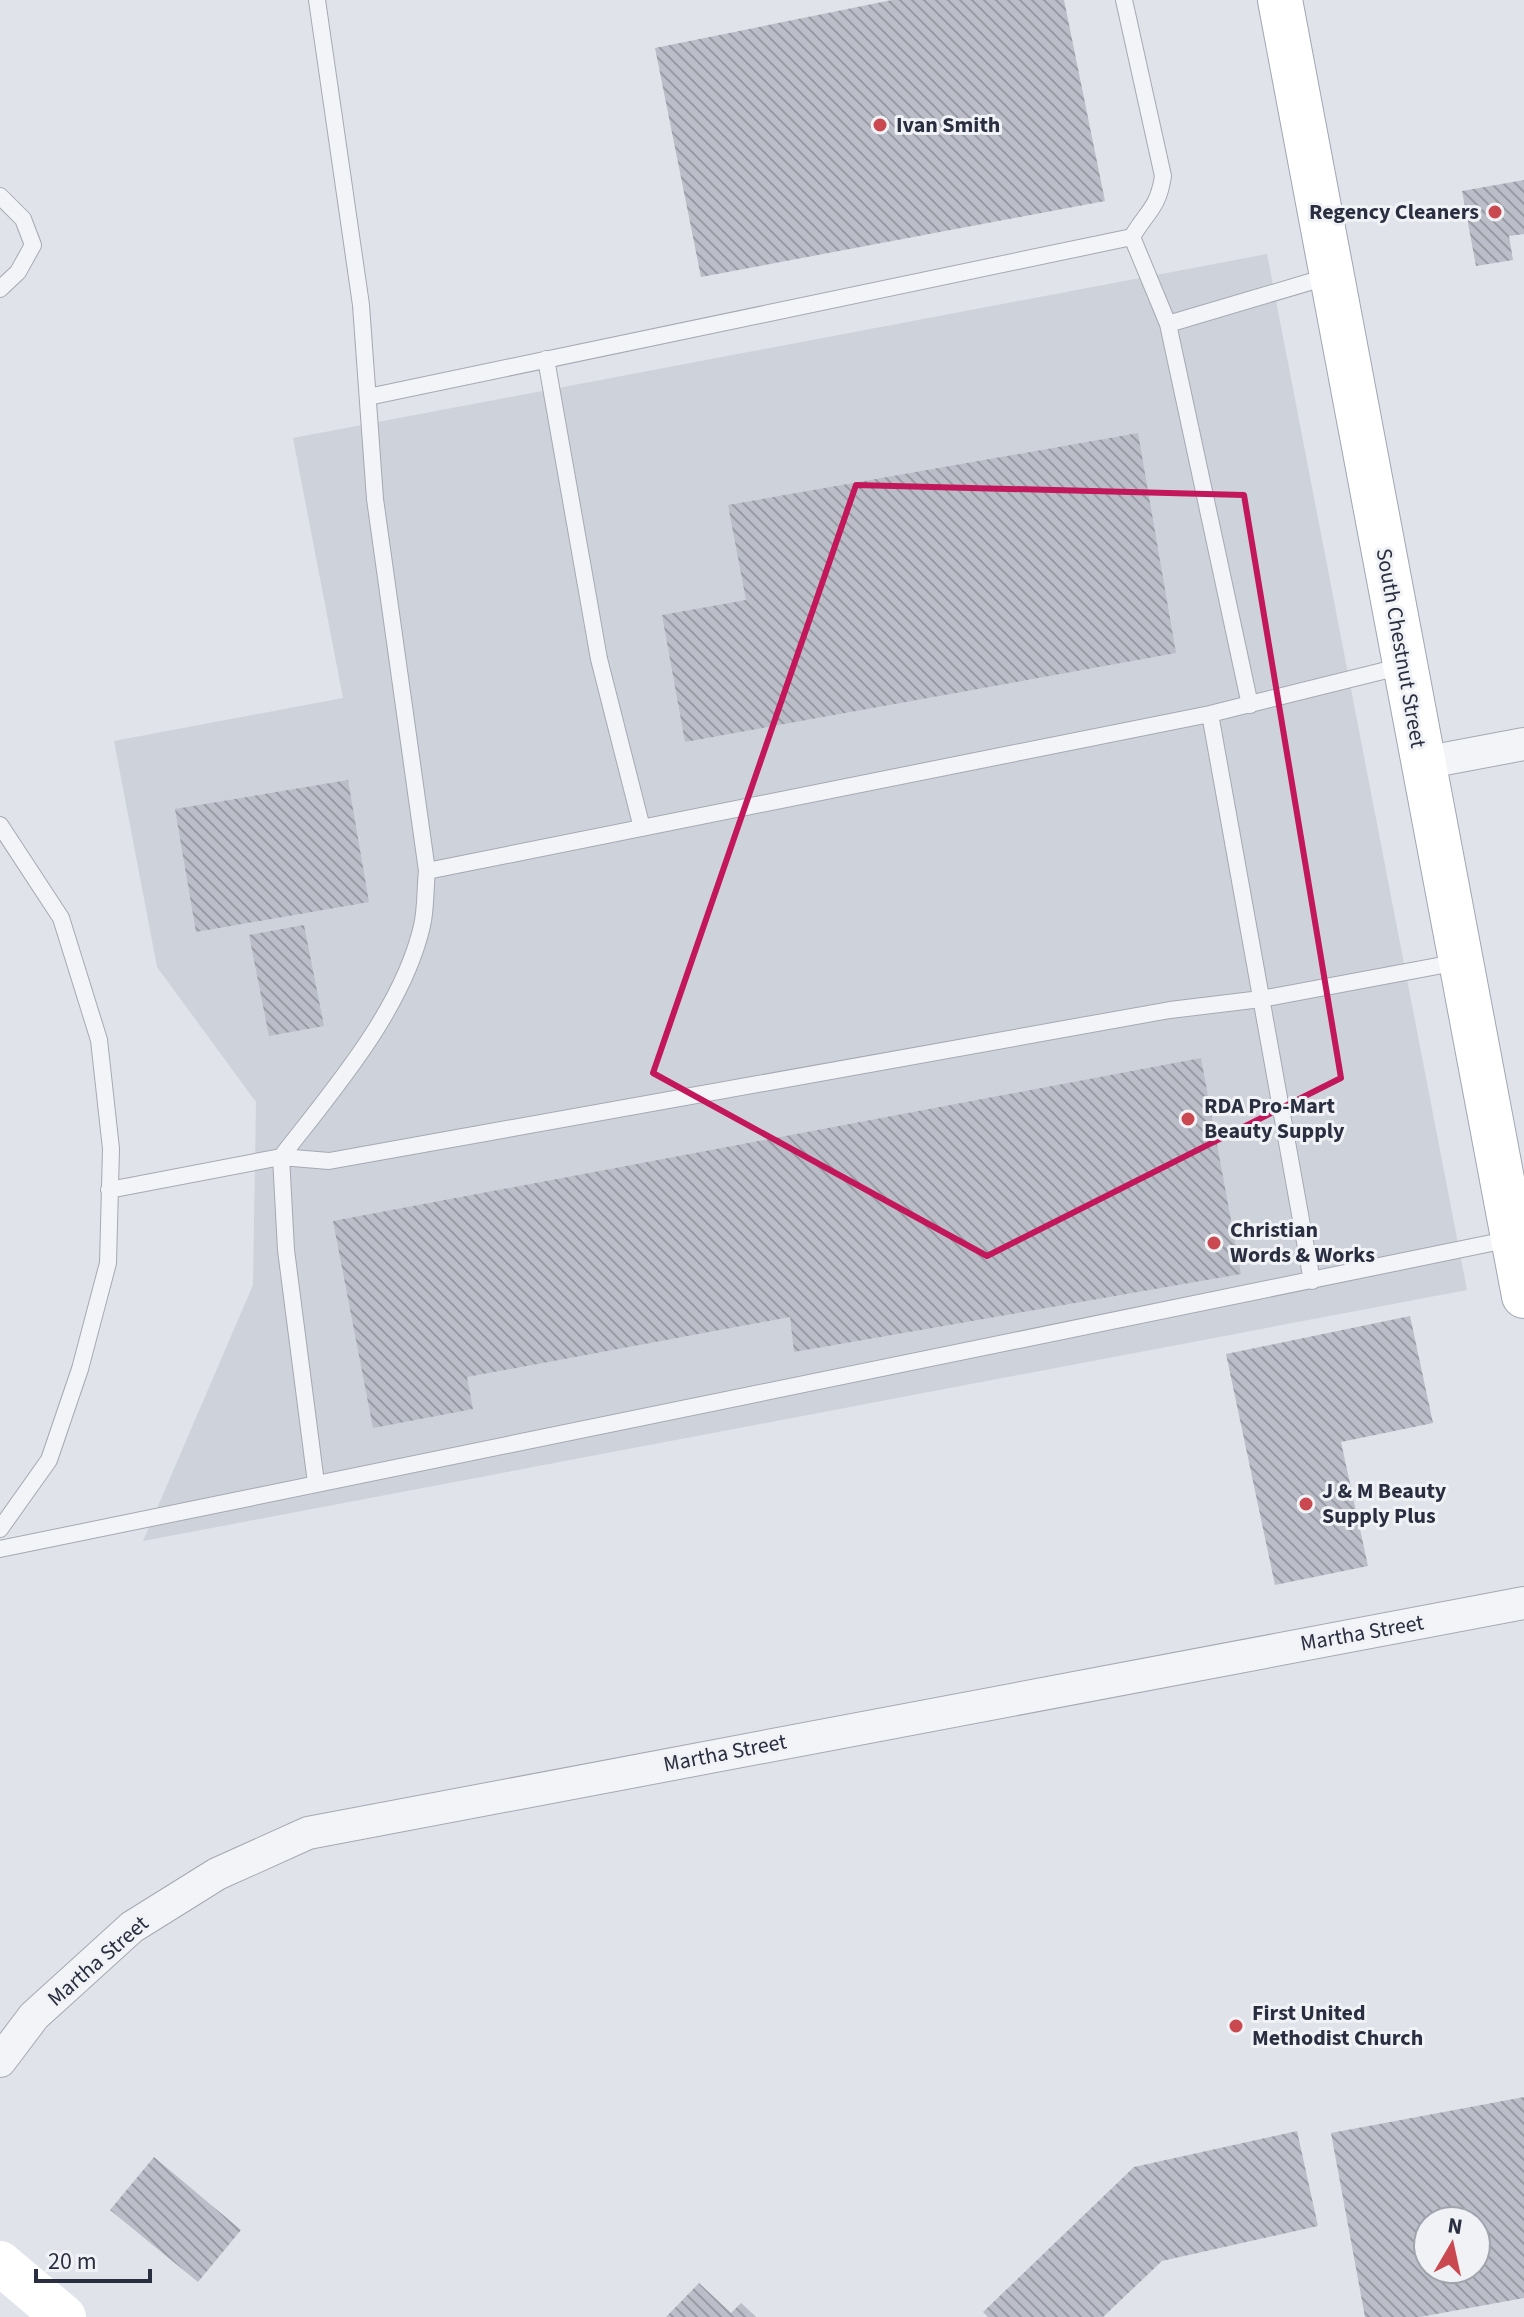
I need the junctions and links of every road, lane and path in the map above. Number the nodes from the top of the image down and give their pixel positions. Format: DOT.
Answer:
graph roads {
  1 [pos="317,0"];
  2 [pos="1124,0"];
  3 [pos="1280,0"];
  4 [pos="0,196"];
  5 [pos="1132,237"];
  6 [pos="1332,275"];
  7 [pos="0,289"];
  8 [pos="1168,324"];
  9 [pos="546,359"];
  10 [pos="368,397"];
  11 [pos="1405,666"];
  12 [pos="1250,705"];
  13 [pos="1210,714"];
  14 [pos="1524,744"];
  15 [pos="1423,763"];
  16 [pos="0,825"];
  17 [pos="642,828"];
  18 [pos="427,871"];
  19 [pos="1461,962"];
  20 [pos="1261,999"];
  21 [pos="281,1157"];
  22 [pos="109,1190"];
  23 [pos="1513,1239"];
  24 [pos="1312,1281"];
  25 [pos="1524,1296"];
  26 [pos="316,1483"];
  27 [pos="0,1529"];
  28 [pos="0,1549"];
  29 [pos="1524,1603"];
  30 [pos="0,2061"];
  31 [pos="0,2263"];
  32 [pos="64,2317"];
  1 -- 10 [label="lane"];
  2 -- 5 [label="lane"];
  3 -- 6 [label="main road, South Chestnut Street"];
  4 -- 7 [label="lane"];
  5 -- 8 [label="lane"];
  5 -- 9 [label="lane"];
  6 -- 8 [label="lane"];
  6 -- 11 [label="main road, South Chestnut Street"];
  8 -- 12 [label="lane"];
  9 -- 10 [label="lane"];
  9 -- 17 [label="lane"];
  10 -- 18 [label="lane"];
  11 -- 12 [label="lane"];
  11 -- 15 [label="main road, South Chestnut Street"];
  12 -- 13 [label="lane"];
  13 -- 17 [label="lane"];
  13 -- 20 [label="lane"];
  14 -- 15 [label="street"];
  15 -- 19 [label="main road, South Chestnut Street"];
  16 -- 22 [label="lane"];
  17 -- 18 [label="lane"];
  18 -- 21 [label="lane"];
  19 -- 20 [label="lane"];
  19 -- 23 [label="main road, South Chestnut Street"];
  20 -- 21 [label="lane"];
  20 -- 24 [label="lane"];
  21 -- 22 [label="lane"];
  21 -- 26 [label="lane"];
  22 -- 27 [label="lane"];
  23 -- 24 [label="lane"];
  23 -- 25 [label="main road, South Chestnut Street"];
  24 -- 26 [label="lane"];
  26 -- 28 [label="lane"];
  29 -- 30 [label="street, Martha Street"];
  31 -- 32 [label="main road"];
}
